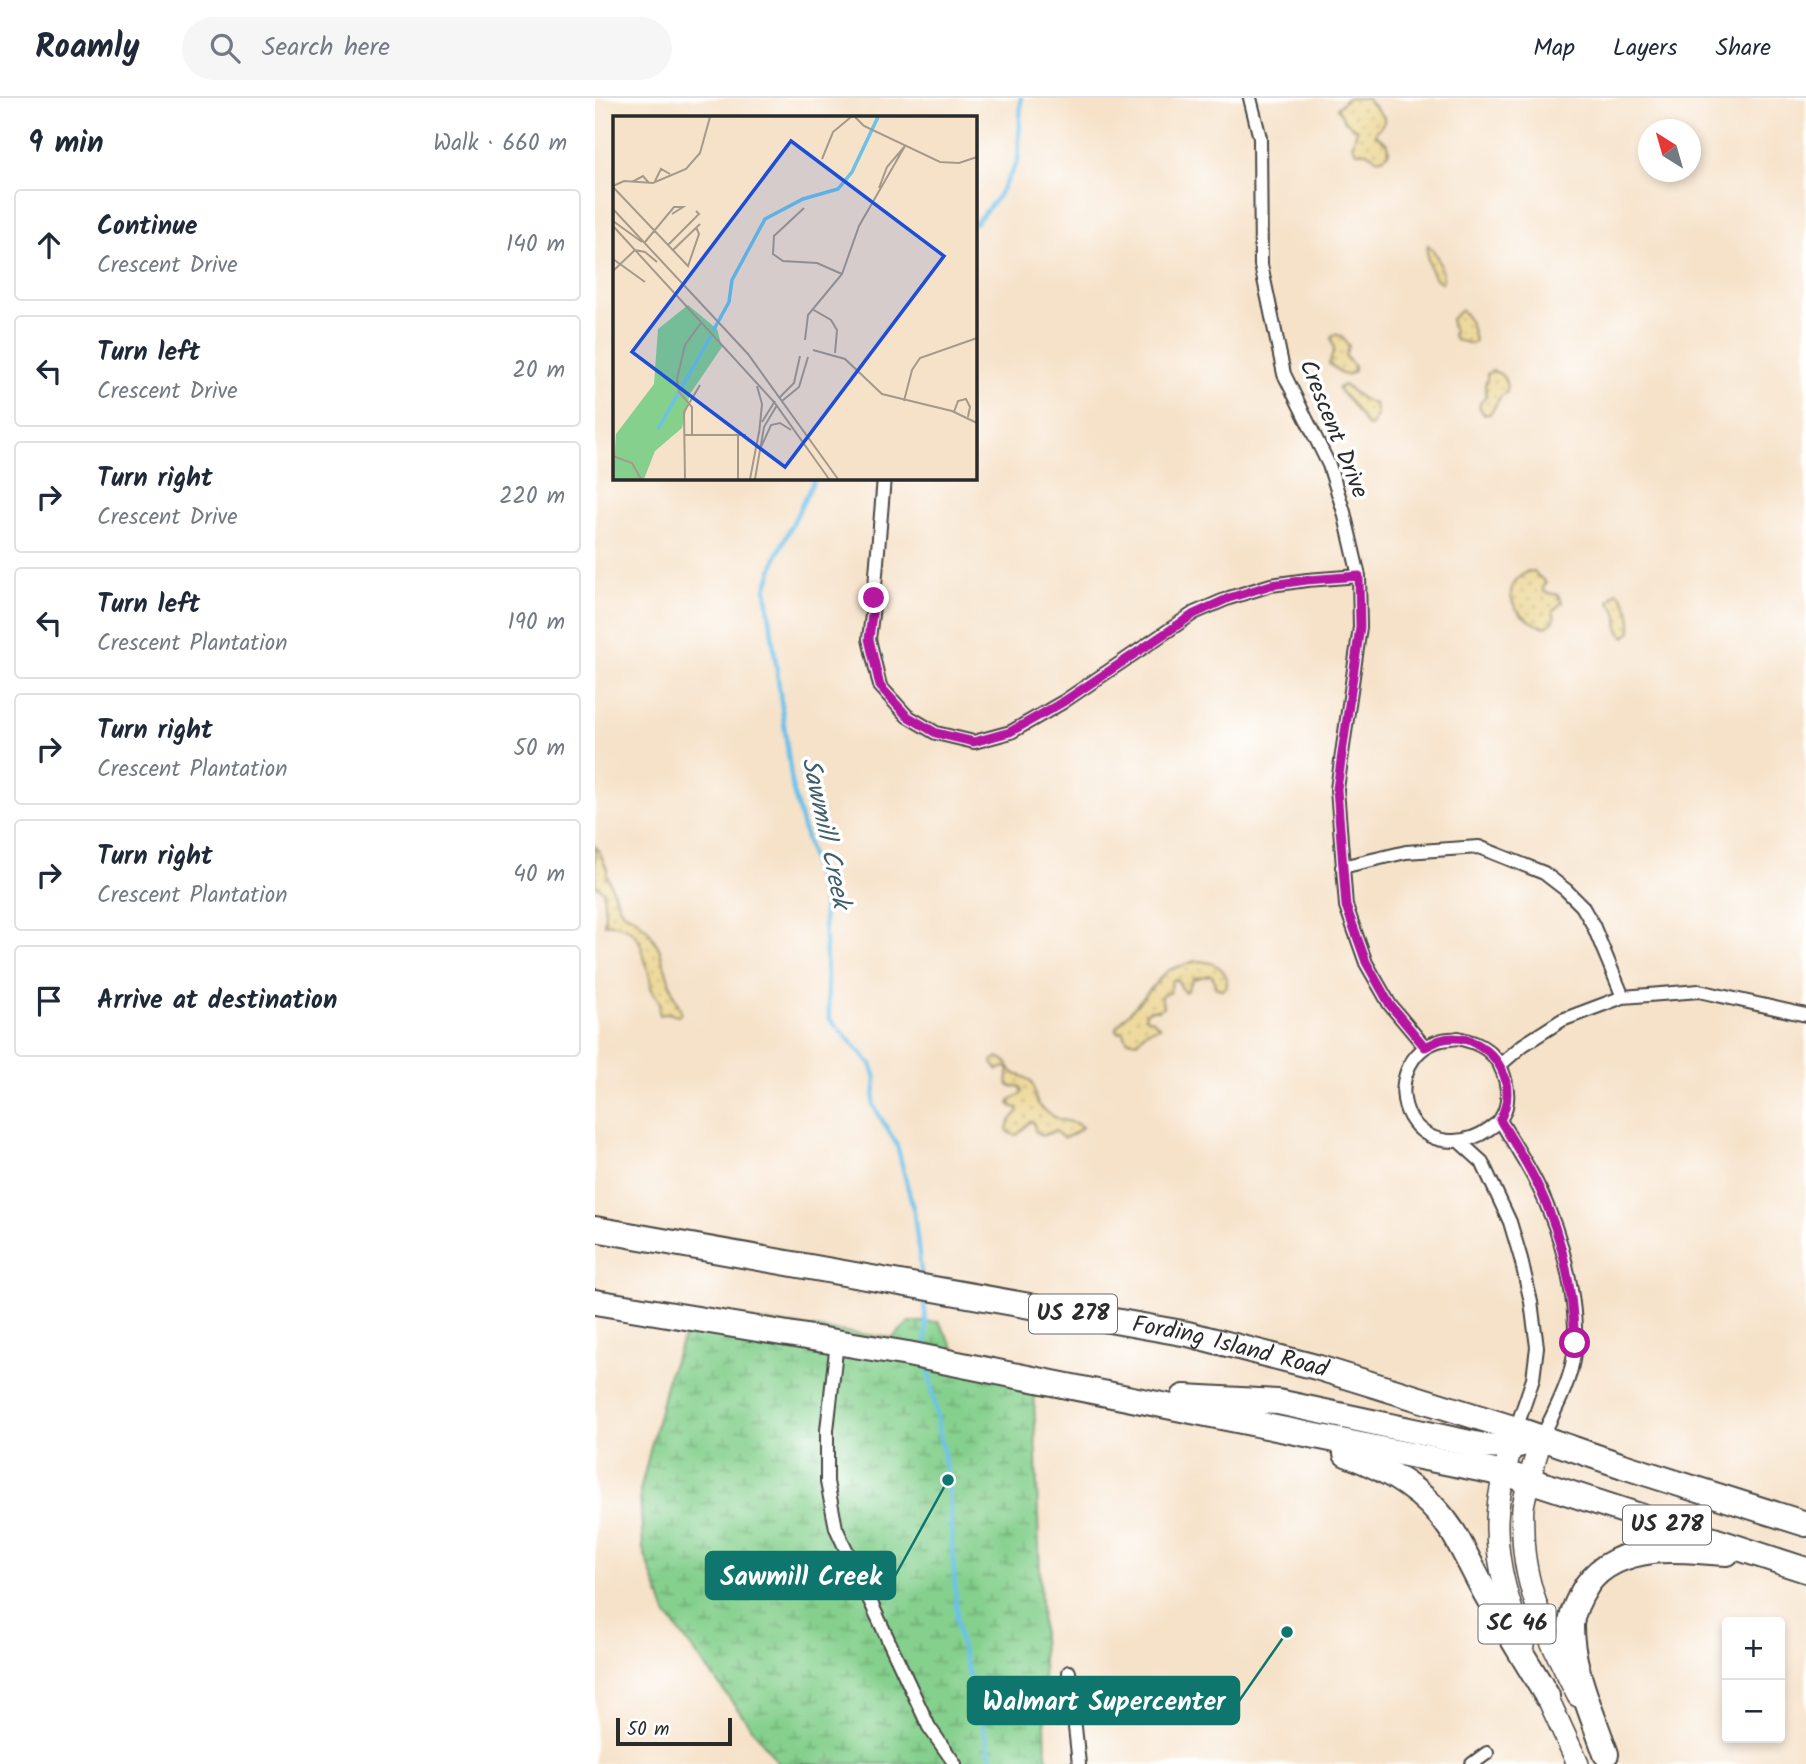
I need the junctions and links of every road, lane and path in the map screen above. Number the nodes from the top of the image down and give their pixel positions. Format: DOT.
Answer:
graph roads {
  1 [pos="1250,98"];
  2 [pos="884,480"];
  3 [pos="1359,576"];
  4 [pos="1342,867"];
  5 [pos="1623,998"];
  6 [pos="1806,1015"];
  7 [pos="1425,1047"];
  8 [pos="1500,1065"];
  9 [pos="1500,1120"];
  10 [pos="1460,1142"];
  11 [pos="595,1229"];
  12 [pos="595,1302"];
  13 [pos="837,1342"];
  14 [pos="1104,1393"];
  15 [pos="1283,1430"];
  16 [pos="1514,1438"];
  17 [pos="1541,1439"];
  18 [pos="1517,1477"];
  19 [pos="1806,1524"];
  20 [pos="1756,1554"];
  21 [pos="1806,1570"];
  22 [pos="1069,1672"];
  23 [pos="1547,1696"];
  24 [pos="1487,1753"];
  25 [pos="1609,1759"];
  26 [pos="955,1764"];
  27 [pos="1079,1764"];
  28 [pos="1472,1764"];
  29 [pos="1579,1764"];
  1 -- 3 [label="street, Crescent Drive"];
  2 -- 3 [label="street"];
  3 -- 4 [label="street, Crescent Drive"];
  4 -- 5 [label="street"];
  4 -- 7 [label="street, Crescent Drive"];
  5 -- 6 [label="street"];
  5 -- 8 [label="street"];
  7 -- 8 [label="street"];
  7 -- 10 [label="street"];
  8 -- 9 [label="street"];
  9 -- 10 [label="street"];
  9 -- 17 [label="street"];
  10 -- 16 [label="street"];
  11 -- 16 [label="highway, Fording Island Road / US 278"];
  12 -- 13 [label="highway, US 278"];
  13 -- 14 [label="highway, US 278"];
  13 -- 26 [label="street"];
  14 -- 15 [label="highway, US 278"];
  14 -- 16 [label="highway"];
  15 -- 18 [label="highway, US 278"];
  15 -- 23 [label="highway"];
  16 -- 17 [label="highway, Fording Island Road / US 278"];
  16 -- 18 [label="main road, SC 46"];
  17 -- 18 [label="main road, SC 46"];
  17 -- 19 [label="highway, Fording Island Road / US 278"];
  18 -- 20 [label="highway, US 278"];
  18 -- 23 [label="main road, SC 46"];
  18 -- 25 [label="main road, SC 46"];
  20 -- 21 [label="highway, US 278"];
  20 -- 25 [label="highway"];
  22 -- 27 [label="street"];
  23 -- 29 [label="main road, SC 46"];
  24 -- 28 [label="street"];
}
